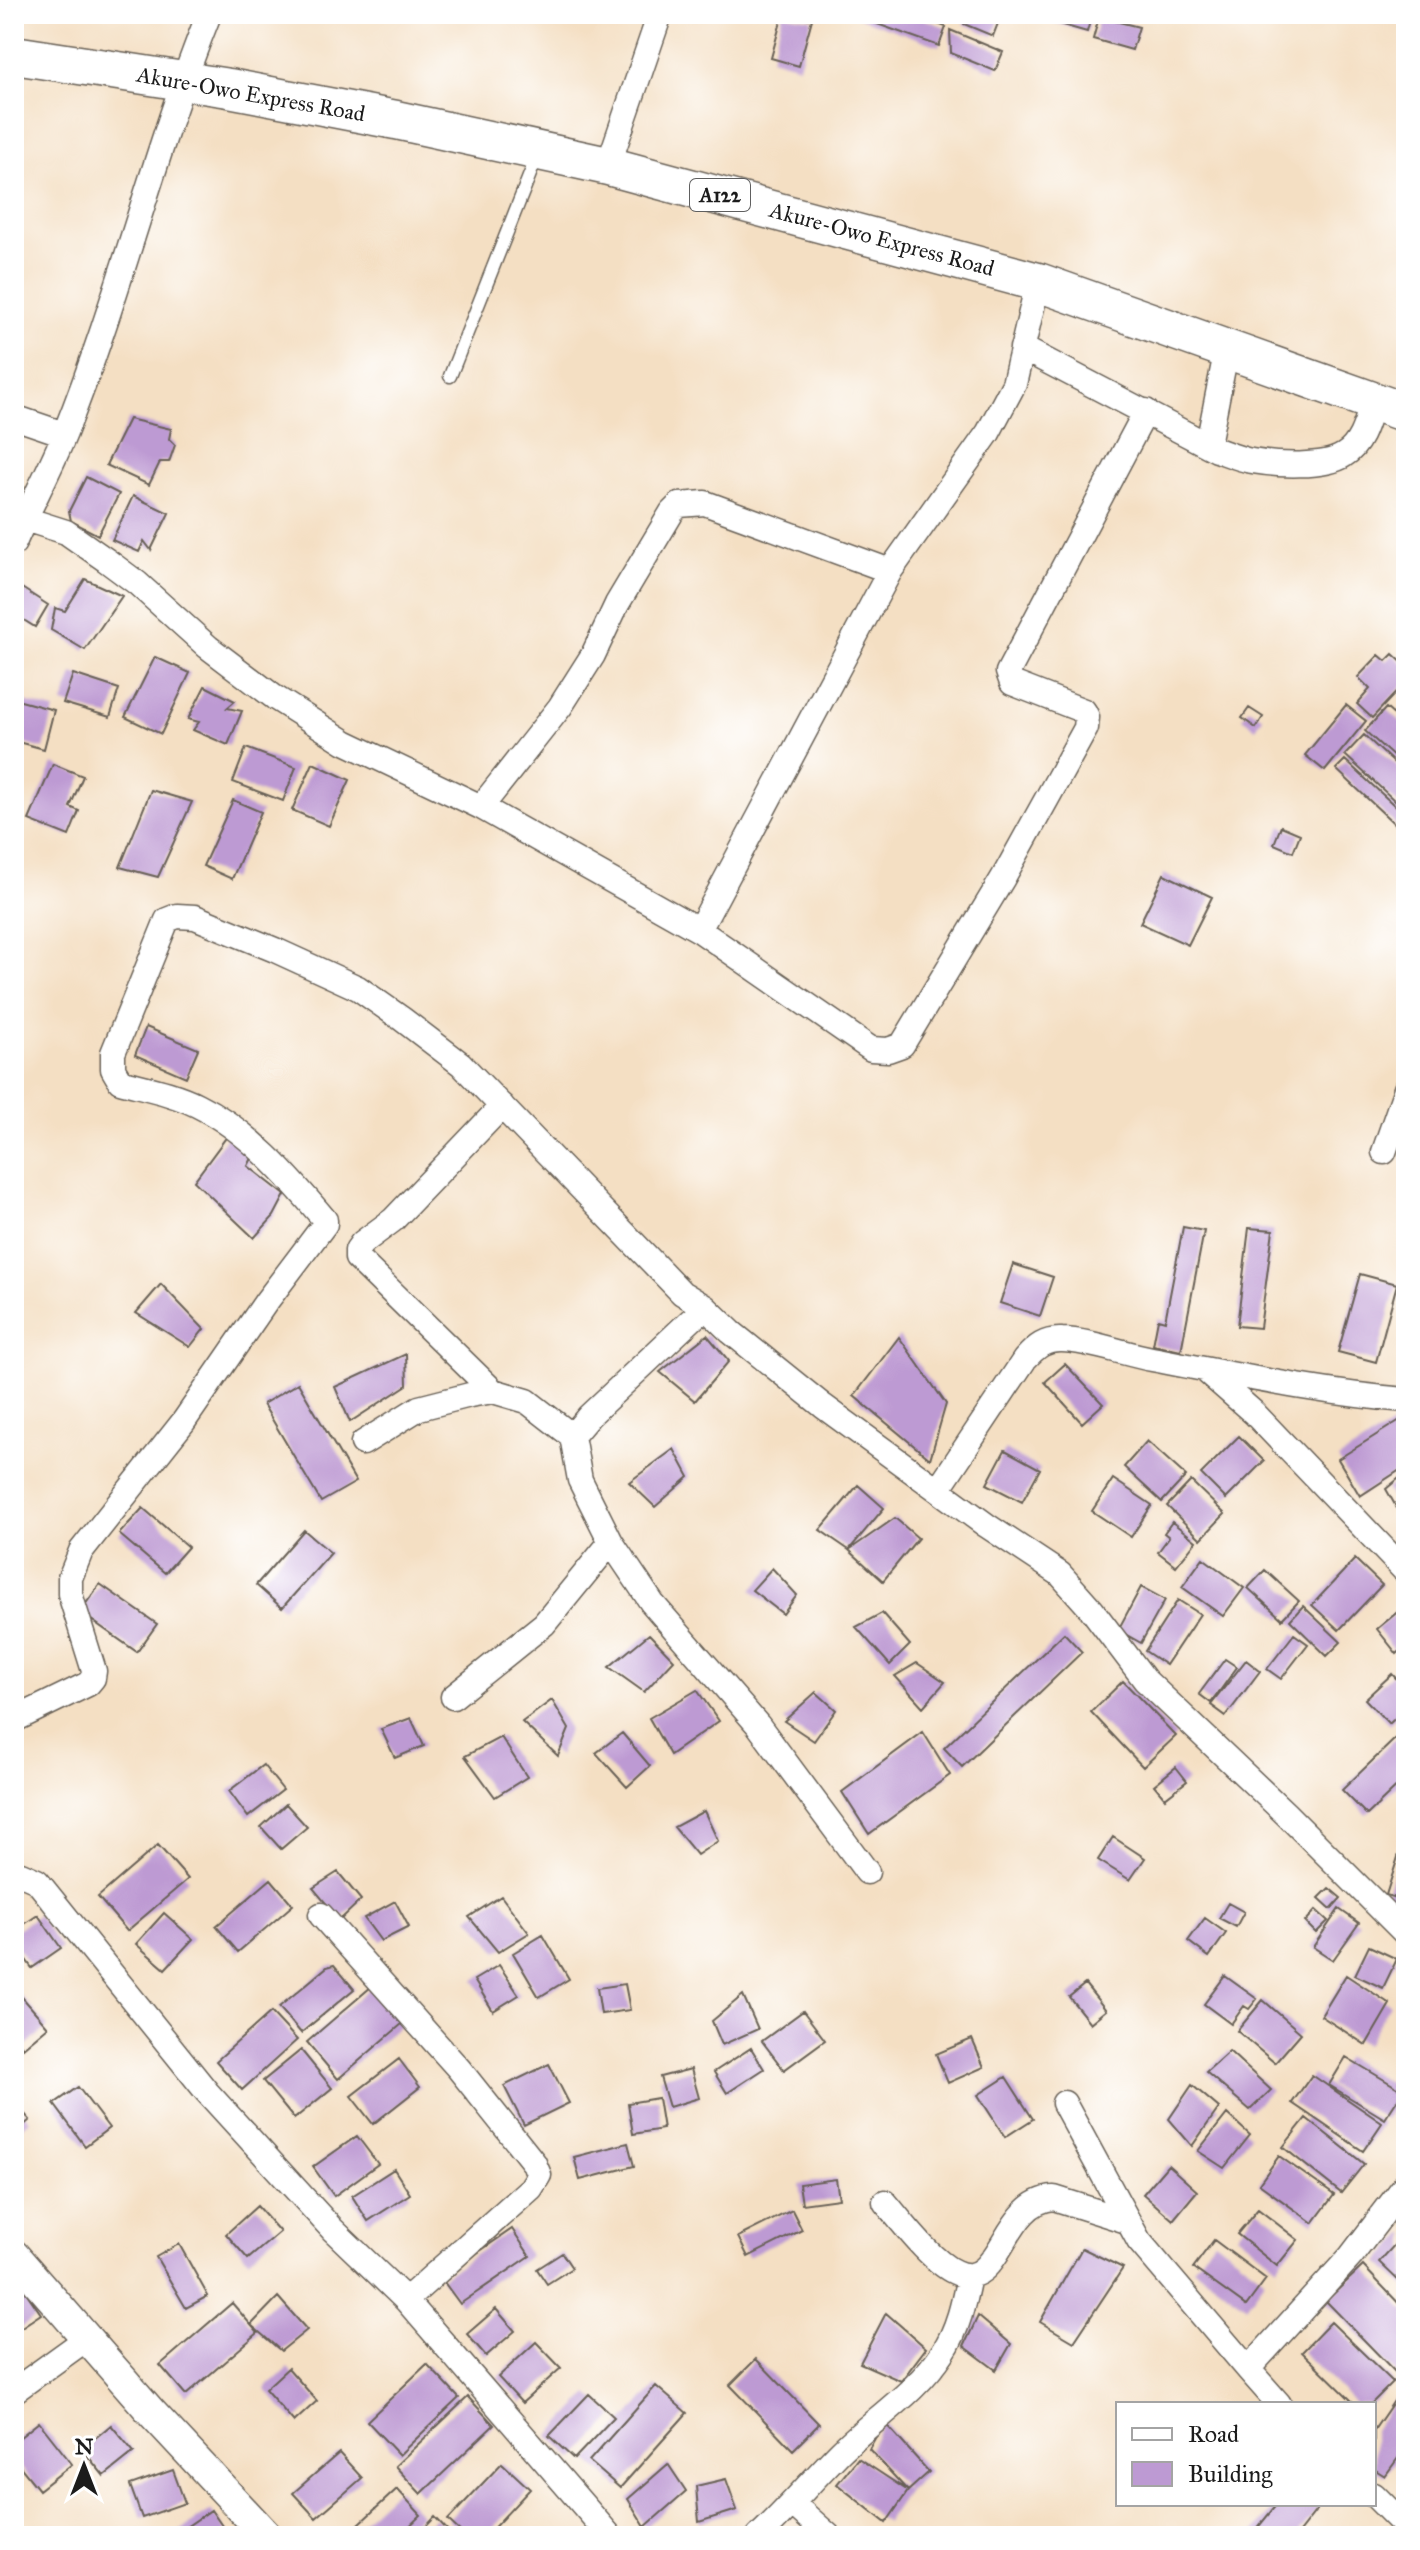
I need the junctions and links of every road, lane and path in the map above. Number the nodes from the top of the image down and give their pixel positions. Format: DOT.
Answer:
graph roads {
  1 [pos="209,14"];
  2 [pos="660,14"];
  3 [pos="14,55"];
  4 [pos="182,81"];
  5 [pos="539,151"];
  6 [pos="608,166"];
  7 [pos="1038,282"];
  8 [pos="1022,348"];
  9 [pos="1227,348"];
  10 [pos="450,376"];
  11 [pos="1389,407"];
  12 [pos="1146,411"];
  13 [pos="14,417"];
  14 [pos="64,434"];
  15 [pos="1208,444"];
  16 [pos="40,485"];
  17 [pos="25,519"];
  18 [pos="66,532"];
  19 [pos="14,543"];
  20 [pos="890,571"];
  21 [pos="481,807"];
  22 [pos="699,930"];
  23 [pos="1406,1089"];
  24 [pos="502,1106"];
  25 [pos="1384,1152"];
  26 [pos="705,1307"];
  27 [pos="1203,1369"];
  28 [pos="493,1391"];
  29 [pos="1406,1400"];
  30 [pos="572,1436"];
  31 [pos="363,1443"];
  32 [pos="938,1489"];
  33 [pos="611,1542"];
  34 [pos="1406,1572"];
  35 [pos="453,1697"];
  36 [pos="14,1720"];
  37 [pos="867,1872"];
  38 [pos="14,1875"];
  39 [pos="321,1915"];
  40 [pos="1406,1934"];
  41 [pos="1064,2103"];
  42 [pos="1406,2184"];
  43 [pos="885,2202"];
  44 [pos="1127,2221"];
  45 [pos="14,2255"];
  46 [pos="969,2276"];
  47 [pos="406,2300"];
  48 [pos="86,2339"];
  49 [pos="1248,2369"];
  50 [pos="14,2391"];
  51 [pos="1277,2402"];
  52 [pos="1376,2497"];
  53 [pos="793,2504"];
  54 [pos="1406,2527"];
  55 [pos="267,2536"];
  56 [pos="610,2536"];
  57 [pos="759,2536"];
  58 [pos="829,2536"];
  1 -- 4 [label="street"];
  2 -- 6 [label="street"];
  3 -- 4 [label="highway, Akure-Owo Express Road / A122"];
  4 -- 5 [label="highway, Akure-Owo Express Road / A122"];
  4 -- 14 [label="street"];
  5 -- 6 [label="highway, Akure-Owo Express Road / A122"];
  5 -- 10 [label="lane"];
  6 -- 7 [label="highway, Akure-Owo Express Road / A122"];
  7 -- 8 [label="street"];
  7 -- 9 [label="highway, Akure-Owo Express Road / A122"];
  8 -- 12 [label="street"];
  8 -- 20 [label="street"];
  9 -- 11 [label="highway, Akure-Owo Express Road / A122"];
  9 -- 15 [label="street"];
  11 -- 15 [label="street"];
  12 -- 15 [label="street"];
  12 -- 22 [label="street"];
  13 -- 14 [label="street"];
  14 -- 16 [label="street"];
  16 -- 17 [label="street"];
  16 -- 18 [label="street"];
  17 -- 18 [label="street"];
  17 -- 19 [label="street"];
  18 -- 21 [label="street"];
  20 -- 21 [label="street"];
  20 -- 22 [label="street"];
  21 -- 22 [label="street"];
  23 -- 25 [label="street"];
  24 -- 26 [label="street"];
  24 -- 28 [label="street"];
  24 -- 36 [label="street"];
  26 -- 30 [label="street"];
  26 -- 32 [label="street"];
  27 -- 29 [label="street"];
  27 -- 32 [label="street"];
  27 -- 34 [label="street"];
  28 -- 30 [label="street"];
  28 -- 31 [label="street"];
  30 -- 33 [label="street"];
  32 -- 40 [label="street"];
  33 -- 35 [label="street"];
  33 -- 37 [label="street"];
  38 -- 47 [label="street"];
  39 -- 47 [label="street"];
  41 -- 44 [label="street"];
  42 -- 49 [label="street"];
  43 -- 46 [label="street"];
  44 -- 46 [label="street"];
  44 -- 49 [label="street"];
  45 -- 48 [label="street"];
  46 -- 53 [label="street"];
  47 -- 56 [label="street"];
  48 -- 50 [label="street"];
  48 -- 55 [label="street"];
  49 -- 51 [label="street"];
  52 -- 54 [label="street"];
  53 -- 57 [label="street"];
  53 -- 58 [label="street"];
}
